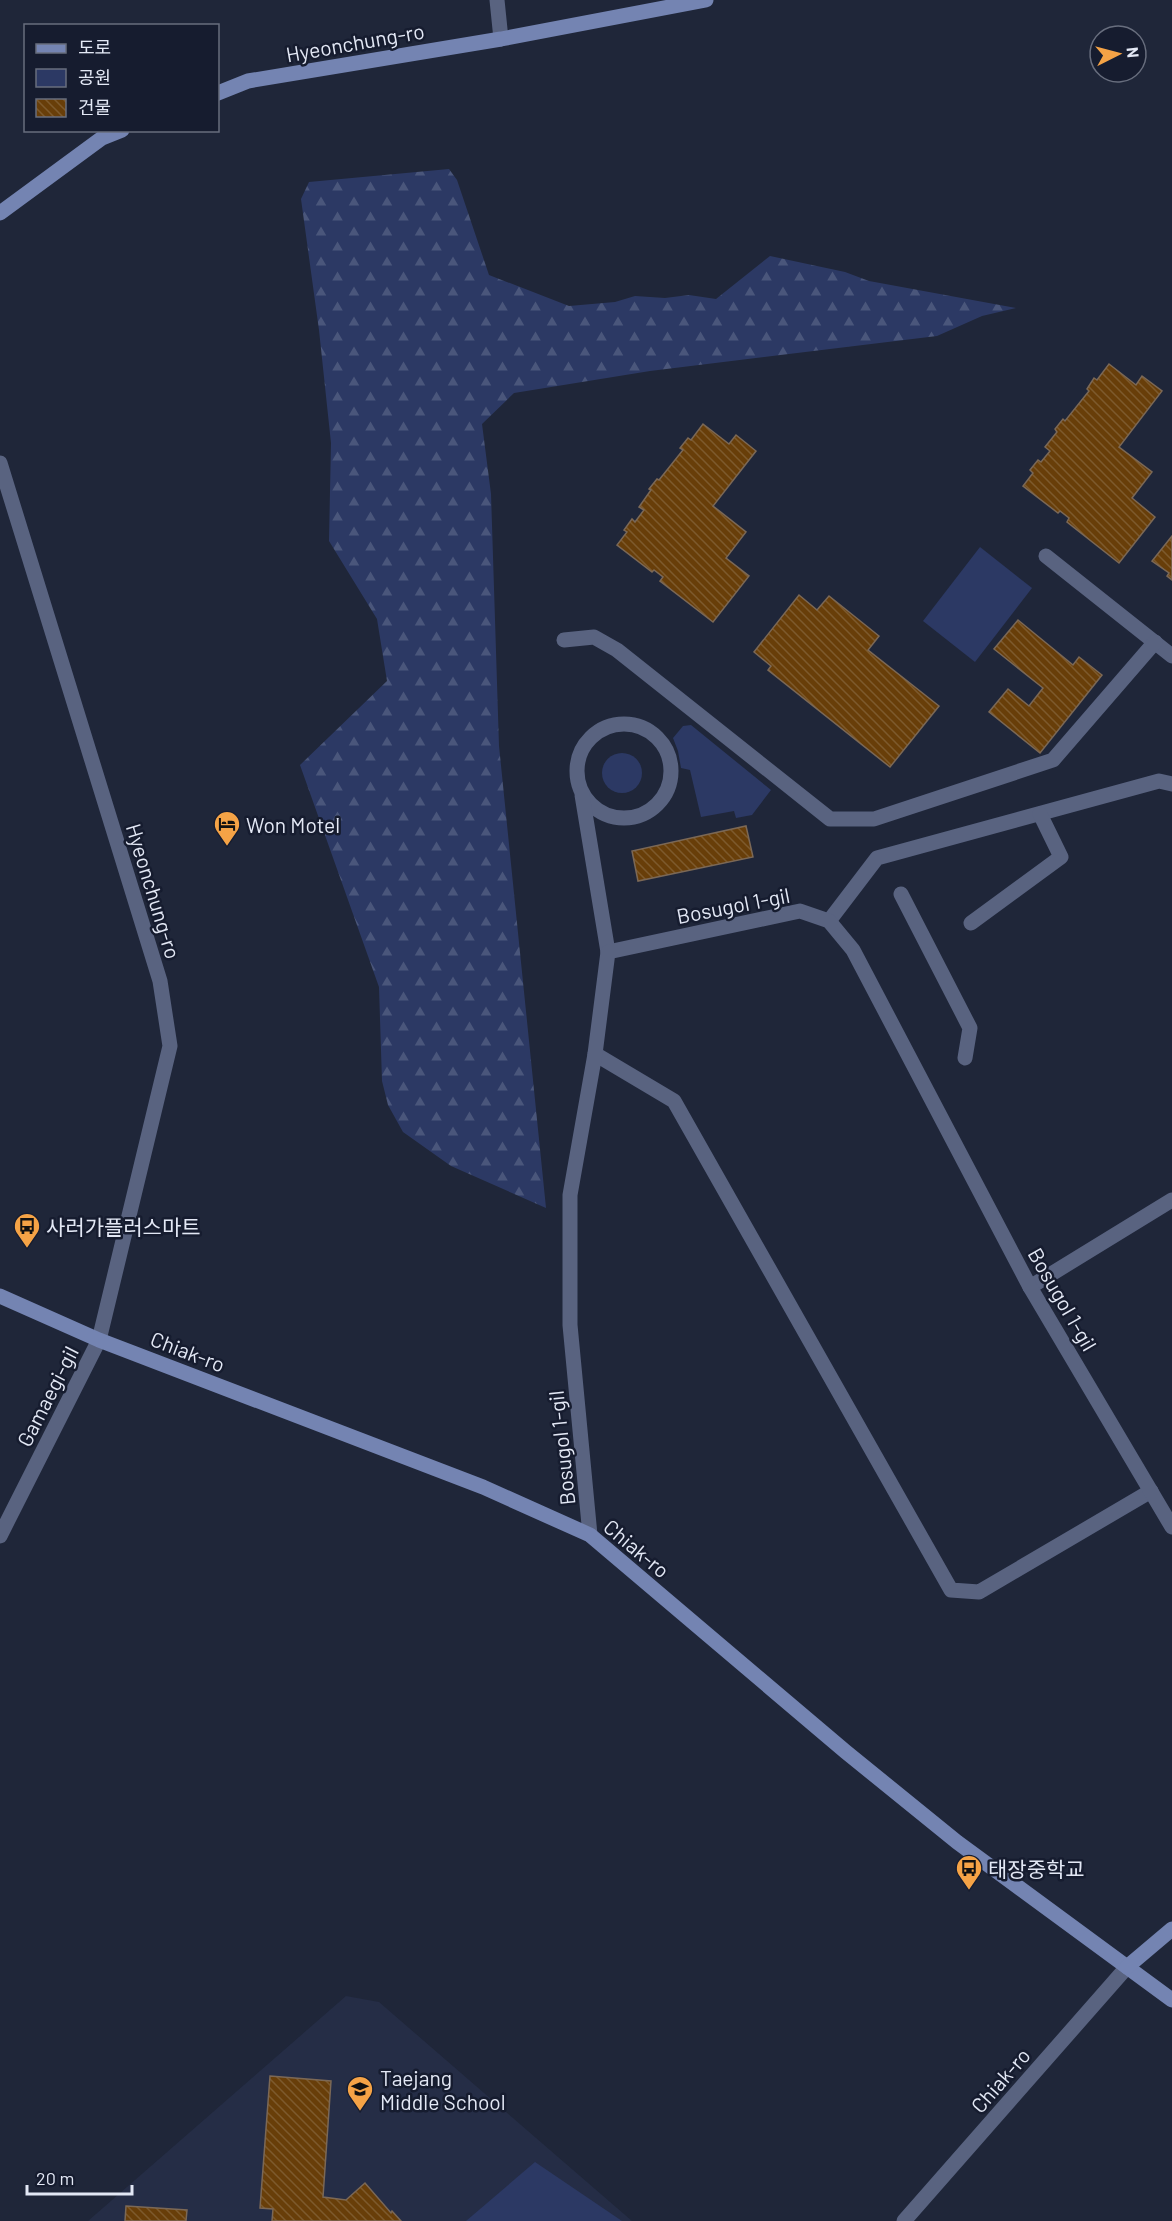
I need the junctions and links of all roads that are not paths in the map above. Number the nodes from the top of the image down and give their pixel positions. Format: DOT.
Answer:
graph roads {
  1 [pos="497,0"];
  2 [pos="706,0"];
  3 [pos="501,39"];
  4 [pos="219,93"];
  5 [pos="117,132"];
  6 [pos="0,213"];
  7 [pos="0,463"];
  8 [pos="1046,556"];
  9 [pos="564,640"];
  10 [pos="1155,642"];
  11 [pos="1172,656"];
  12 [pos="1172,784"];
  13 [pos="582,793"];
  14 [pos="1040,814"];
  15 [pos="901,894"];
  16 [pos="829,921"];
  17 [pos="971,923"];
  18 [pos="608,952"];
  19 [pos="595,1054"];
  20 [pos="965,1058"];
  21 [pos="1172,1200"];
  22 [pos="1030,1287"];
  23 [pos="0,1296"];
  24 [pos="99,1340"];
  25 [pos="1151,1491"];
  26 [pos="1172,1527"];
  27 [pos="590,1535"];
  28 [pos="0,1536"];
  29 [pos="1172,1929"];
  30 [pos="1127,1967"];
  31 [pos="1172,2000"];
  32 [pos="904,2221"];
  1 -- 3 [label="street"];
  2 -- 3 [label="street, Hyeonchung-ro"];
  3 -- 4 [label="street, Hyeonchung-ro"];
  5 -- 6 [label="street"];
  7 -- 24 [label="street, Hyeonchung-ro"];
  8 -- 10 [label="street"];
  9 -- 10 [label="street"];
  10 -- 11 [label="street"];
  12 -- 14 [label="street"];
  13 -- 13 [label="street"];
  13 -- 18 [label="street"];
  14 -- 16 [label="street"];
  14 -- 17 [label="street"];
  15 -- 20 [label="street"];
  16 -- 18 [label="street, Bosugol 1-gil"];
  16 -- 22 [label="street, Bosugol 1-gil"];
  18 -- 19 [label="street, Bosugol 1-gil"];
  19 -- 25 [label="street"];
  19 -- 27 [label="street, Bosugol 1-gil"];
  21 -- 22 [label="street"];
  22 -- 25 [label="street, Bosugol 1-gil"];
  23 -- 24 [label="street, Chiak-ro"];
  24 -- 27 [label="street, Chiak-ro"];
  24 -- 28 [label="street, Gamaegi-gil"];
  25 -- 26 [label="street, Bosugol 1-gil"];
  27 -- 30 [label="street, Chiak-ro"];
  29 -- 30 [label="street"];
  30 -- 31 [label="street, Chiak-ro"];
  30 -- 32 [label="street, Chiak-ro"];
}
